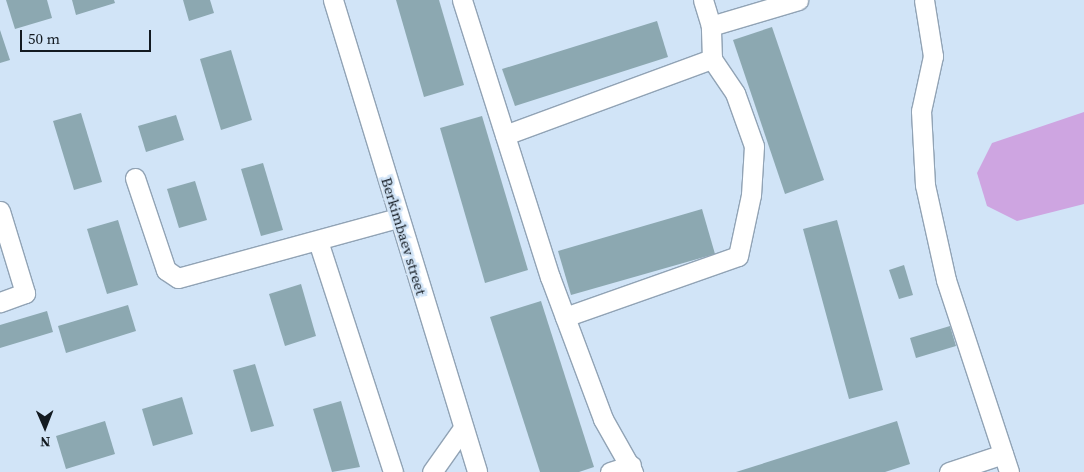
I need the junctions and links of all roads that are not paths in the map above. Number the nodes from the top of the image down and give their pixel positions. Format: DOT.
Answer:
graph roads {
  1 [pos="333,0"];
  2 [pos="462,0"];
  3 [pos="703,0"];
  4 [pos="798,0"];
  5 [pos="924,0"];
  6 [pos="711,26"];
  7 [pos="712,58"];
  8 [pos="505,135"];
  9 [pos="135,178"];
  10 [pos="0,211"];
  11 [pos="398,218"];
  12 [pos="318,241"];
  13 [pos="0,302"];
  14 [pos="565,318"];
  15 [pos="463,428"];
  16 [pos="1003,454"];
  17 [pos="632,469"];
  18 [pos="393,472"];
  19 [pos="432,472"];
  20 [pos="477,472"];
  21 [pos="610,472"];
  22 [pos="949,472"];
  23 [pos="1010,472"];
  1 -- 11 [label="street, Berkimbaev street"];
  2 -- 8 [label="street"];
  3 -- 6 [label="street"];
  4 -- 6 [label="street"];
  5 -- 16 [label="street"];
  6 -- 7 [label="street"];
  7 -- 8 [label="street"];
  7 -- 14 [label="street"];
  8 -- 14 [label="street"];
  9 -- 12 [label="street"];
  10 -- 13 [label="street"];
  11 -- 12 [label="street"];
  11 -- 15 [label="street, Berkimbaev street"];
  12 -- 18 [label="street"];
  14 -- 17 [label="street"];
  15 -- 19 [label="street"];
  15 -- 20 [label="street, Berkimbaev street"];
  16 -- 22 [label="street"];
  16 -- 23 [label="street"];
  17 -- 21 [label="street"];
}
